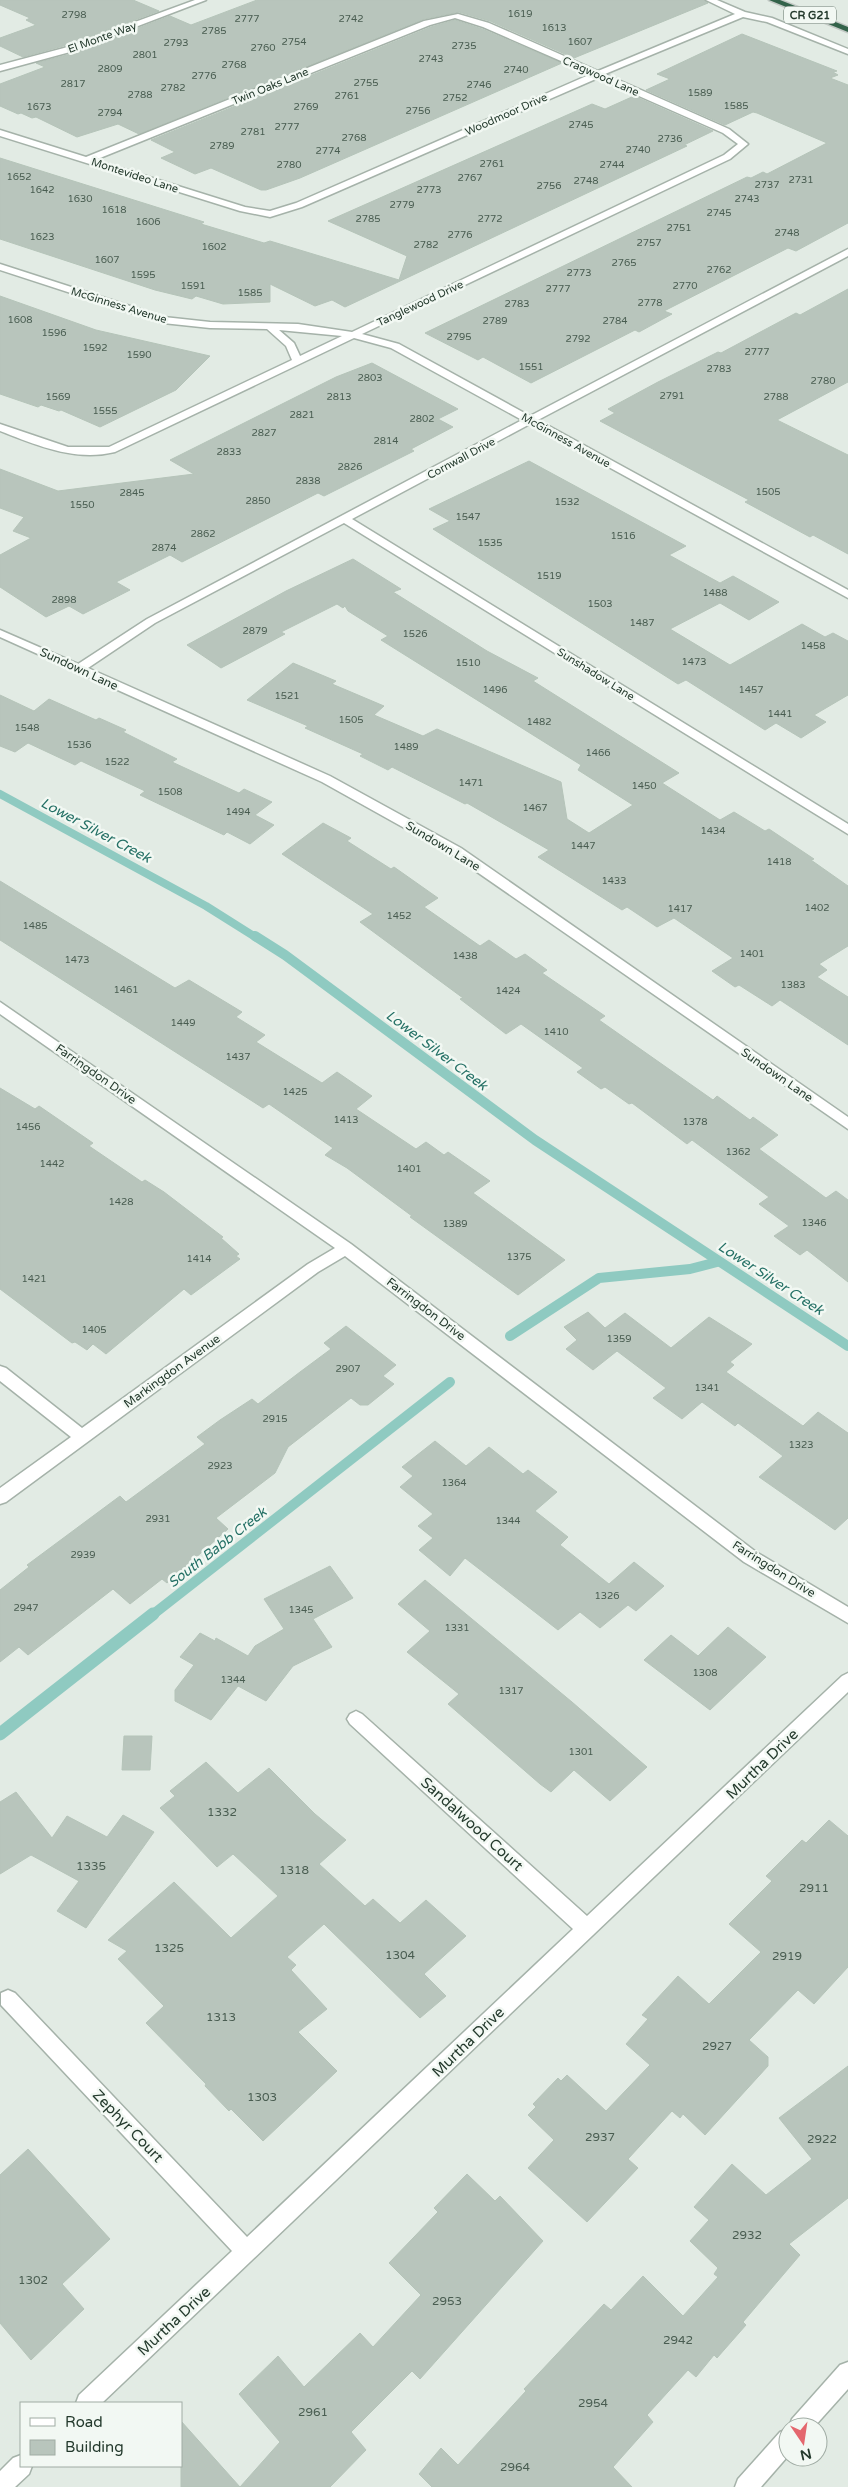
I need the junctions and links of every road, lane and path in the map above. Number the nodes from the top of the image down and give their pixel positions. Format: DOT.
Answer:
graph roads {
  1 [pos="202,0"];
  2 [pos="710,0"];
  3 [pos="773,0"];
  4 [pos="742,14"];
  5 [pos="455,16"];
  6 [pos="848,30"];
  7 [pos="848,52"];
  8 [pos="0,68"];
  9 [pos="598,74"];
  10 [pos="0,133"];
  11 [pos="744,144"];
  12 [pos="87,160"];
  13 [pos="270,214"];
  14 [pos="848,252"];
  15 [pos="0,267"];
  16 [pos="271,328"];
  17 [pos="354,335"];
  18 [pos="298,362"];
  19 [pos="531,421"];
  20 [pos="0,427"];
  21 [pos="345,518"];
  22 [pos="848,596"];
  23 [pos="0,632"];
  24 [pos="78,669"];
  25 [pos="848,830"];
  26 [pos="0,1007"];
  27 [pos="848,1124"];
  28 [pos="346,1248"];
  29 [pos="0,1372"];
  30 [pos="82,1437"];
  31 [pos="0,1496"];
  32 [pos="848,1616"];
  33 [pos="848,1682"];
  34 [pos="356,1719"];
  35 [pos="587,1929"];
  36 [pos="8,1999"];
  37 [pos="248,2252"];
  38 [pos="848,2373"];
  39 [pos="89,2402"];
  40 [pos="809,2417"];
  41 [pos="778,2451"];
  42 [pos="20,2467"];
  43 [pos="0,2486"];
  44 [pos="746,2487"];
  1 -- 8 [label="street, El Monte Way"];
  2 -- 4 [label="street"];
  3 -- 6 [label="highway, CR G21"];
  4 -- 7 [label="street"];
  4 -- 9 [label="street, Woodmoor Drive"];
  5 -- 9 [label="street, Cragwood Lane"];
  5 -- 12 [label="street, Twin Oaks Lane"];
  9 -- 11 [label="street, Cragwood Lane"];
  9 -- 13 [label="street, Woodmoor Drive"];
  10 -- 12 [label="street, Montevideo Lane"];
  11 -- 17 [label="street, Tanglewood Drive"];
  12 -- 13 [label="street, Montevideo Lane"];
  14 -- 19 [label="street, Cornwall Drive"];
  15 -- 16 [label="street, McGinness Avenue"];
  16 -- 17 [label="street, McGinness Avenue"];
  16 -- 18 [label="street"];
  17 -- 18 [label="street, Tanglewood Drive"];
  17 -- 19 [label="street, McGinness Avenue"];
  18 -- 20 [label="street, Tanglewood Drive"];
  19 -- 21 [label="street, Cornwall Drive"];
  19 -- 22 [label="street, McGinness Avenue"];
  21 -- 24 [label="street, Cornwall Drive"];
  21 -- 25 [label="street, Sunshadow Lane"];
  23 -- 24 [label="street, Sundown Lane"];
  24 -- 27 [label="street, Sundown Lane"];
  26 -- 28 [label="street, Farringdon Drive"];
  28 -- 30 [label="street, Markingdon Avenue"];
  28 -- 32 [label="street, Farringdon Drive"];
  29 -- 30 [label="street"];
  30 -- 31 [label="street, Markingdon Avenue"];
  33 -- 35 [label="street, Murtha Drive"];
  34 -- 35 [label="street, Sandalwood Court"];
  35 -- 37 [label="street, Murtha Drive"];
  36 -- 37 [label="street, Zephyr Court"];
  37 -- 39 [label="street, Murtha Drive"];
  38 -- 40 [label="street"];
  41 -- 44 [label="street"];
  42 -- 43 [label="street"];
}
